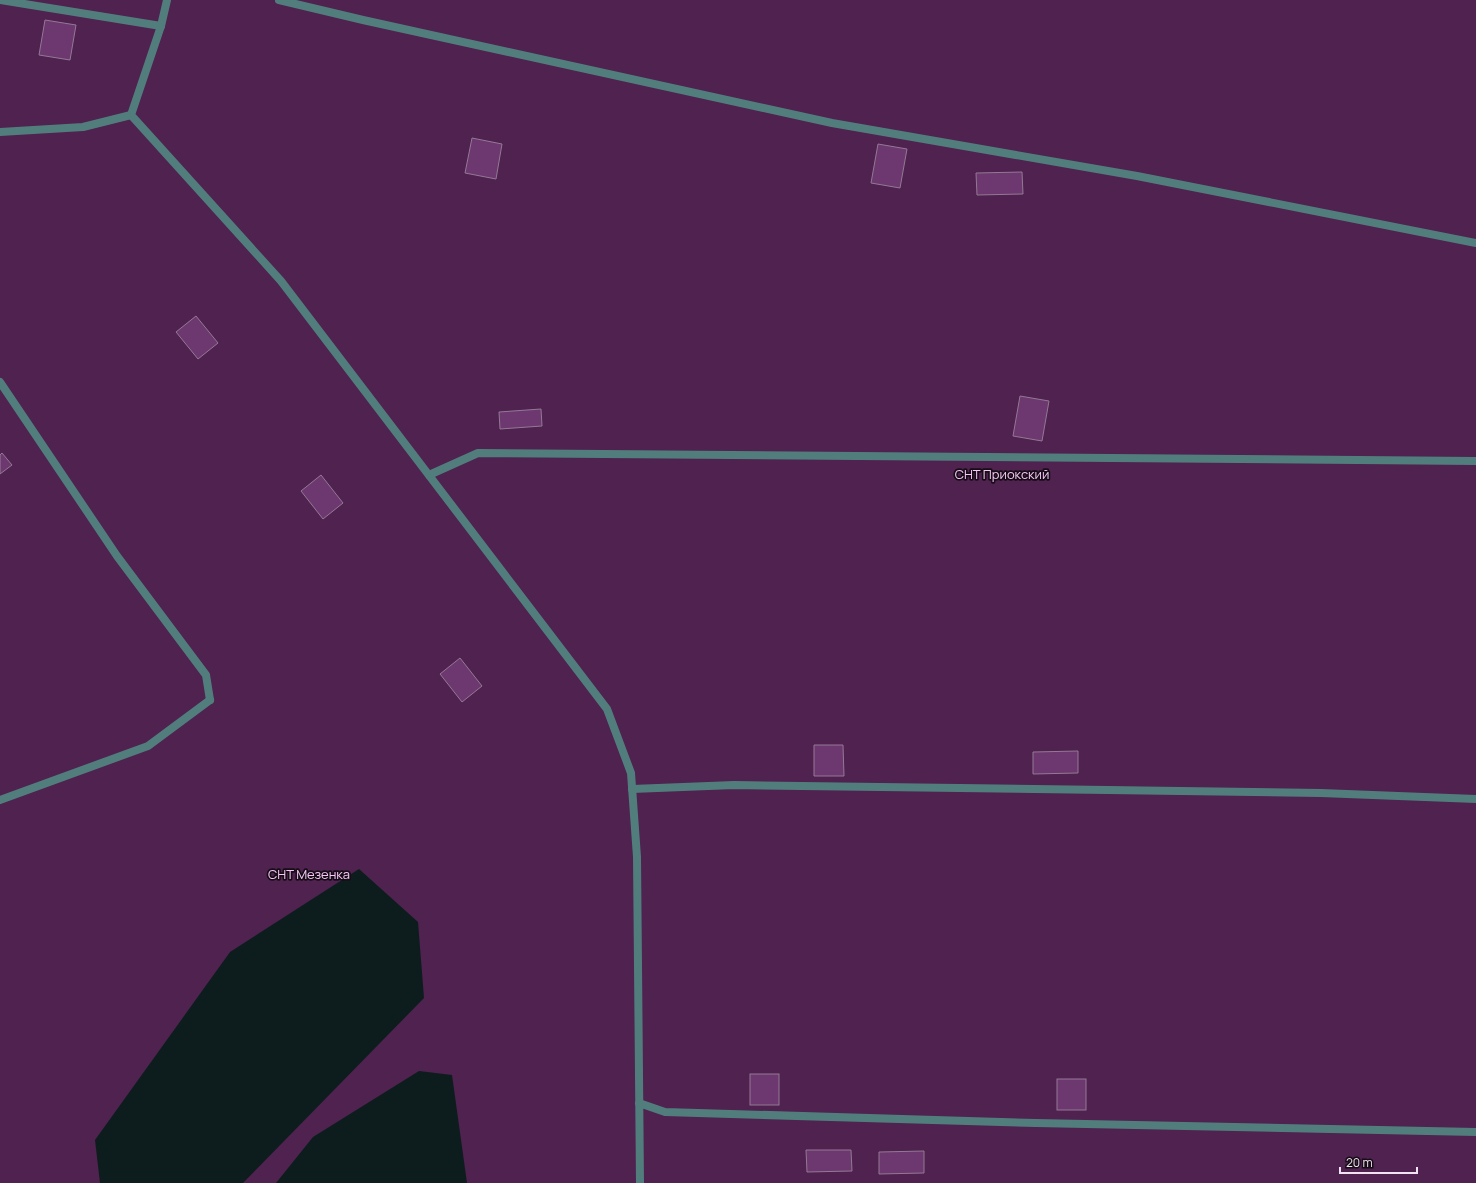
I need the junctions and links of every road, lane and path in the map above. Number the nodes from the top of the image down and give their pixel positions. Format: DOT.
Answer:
graph roads {
  1 [pos="0,0"];
  2 [pos="167,0"];
  3 [pos="279,0"];
  4 [pos="161,26"];
  5 [pos="131,115"];
  6 [pos="0,132"];
  7 [pos="1476,243"];
  8 [pos="0,382"];
  9 [pos="1476,461"];
  10 [pos="429,475"];
  11 [pos="632,789"];
  12 [pos="1476,799"];
  13 [pos="0,800"];
  14 [pos="639,1103"];
  15 [pos="1476,1132"];
  16 [pos="640,1183"];
  1 -- 4 [label="street"];
  2 -- 4 [label="street"];
  3 -- 7 [label="street"];
  4 -- 5 [label="street"];
  5 -- 6 [label="street"];
  5 -- 10 [label="street"];
  8 -- 13 [label="street"];
  9 -- 10 [label="street"];
  10 -- 11 [label="street"];
  11 -- 12 [label="street"];
  11 -- 14 [label="street"];
  14 -- 15 [label="street"];
  14 -- 16 [label="street"];
}
